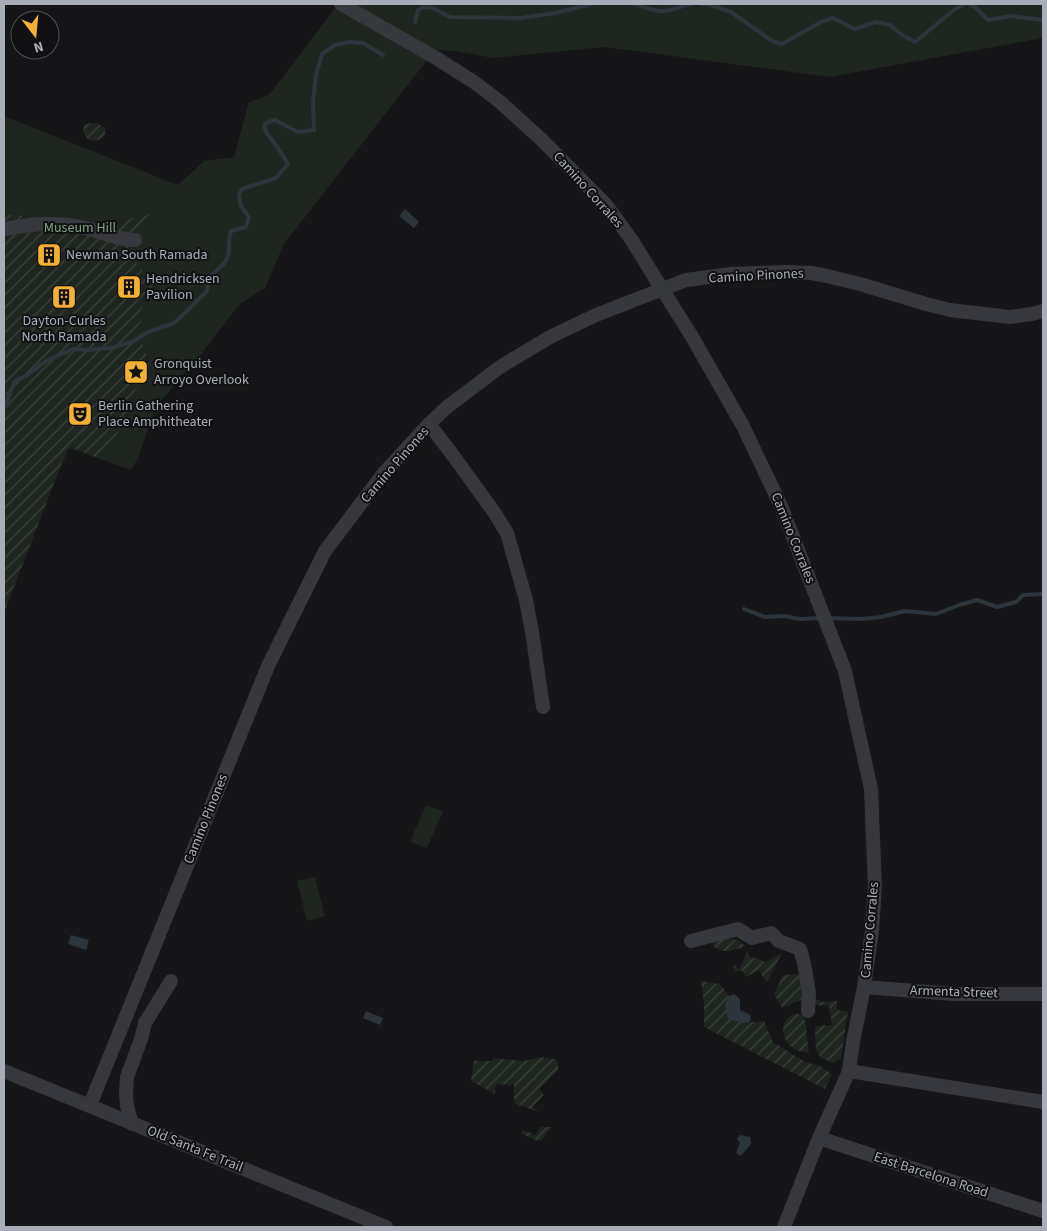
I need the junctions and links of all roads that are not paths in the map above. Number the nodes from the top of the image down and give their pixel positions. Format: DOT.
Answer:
graph roads {
  1 [pos="341,4"];
  2 [pos="4,229"];
  3 [pos="135,240"];
  4 [pos="662,289"];
  5 [pos="1043,311"];
  6 [pos="429,424"];
  7 [pos="543,708"];
  8 [pos="691,941"];
  9 [pos="171,981"];
  10 [pos="864,987"];
  11 [pos="1043,994"];
  12 [pos="808,1011"];
  13 [pos="4,1071"];
  14 [pos="849,1071"];
  15 [pos="1043,1102"];
  16 [pos="90,1106"];
  17 [pos="132,1124"];
  18 [pos="819,1138"];
  19 [pos="1043,1211"];
  20 [pos="386,1227"];
  21 [pos="784,1227"];
  1 -- 4 [label="street, Camino Corrales"];
  2 -- 3 [label="street"];
  4 -- 5 [label="street, Camino Pinones"];
  4 -- 6 [label="street, Camino Pinones"];
  4 -- 10 [label="street, Camino Corrales"];
  6 -- 7 [label="street"];
  6 -- 16 [label="street, Camino Pinones"];
  8 -- 12 [label="street"];
  9 -- 17 [label="street"];
  10 -- 11 [label="street, Armenta Street"];
  10 -- 14 [label="street, Camino Corrales"];
  13 -- 16 [label="street, Old Santa Fe Trail"];
  14 -- 15 [label="street"];
  14 -- 18 [label="street, Camino Corrales"];
  16 -- 17 [label="street, Old Santa Fe Trail"];
  17 -- 20 [label="street, Old Santa Fe Trail"];
  18 -- 19 [label="street, East Barcelona Road"];
  18 -- 21 [label="street, Camino Corrales"];
}
